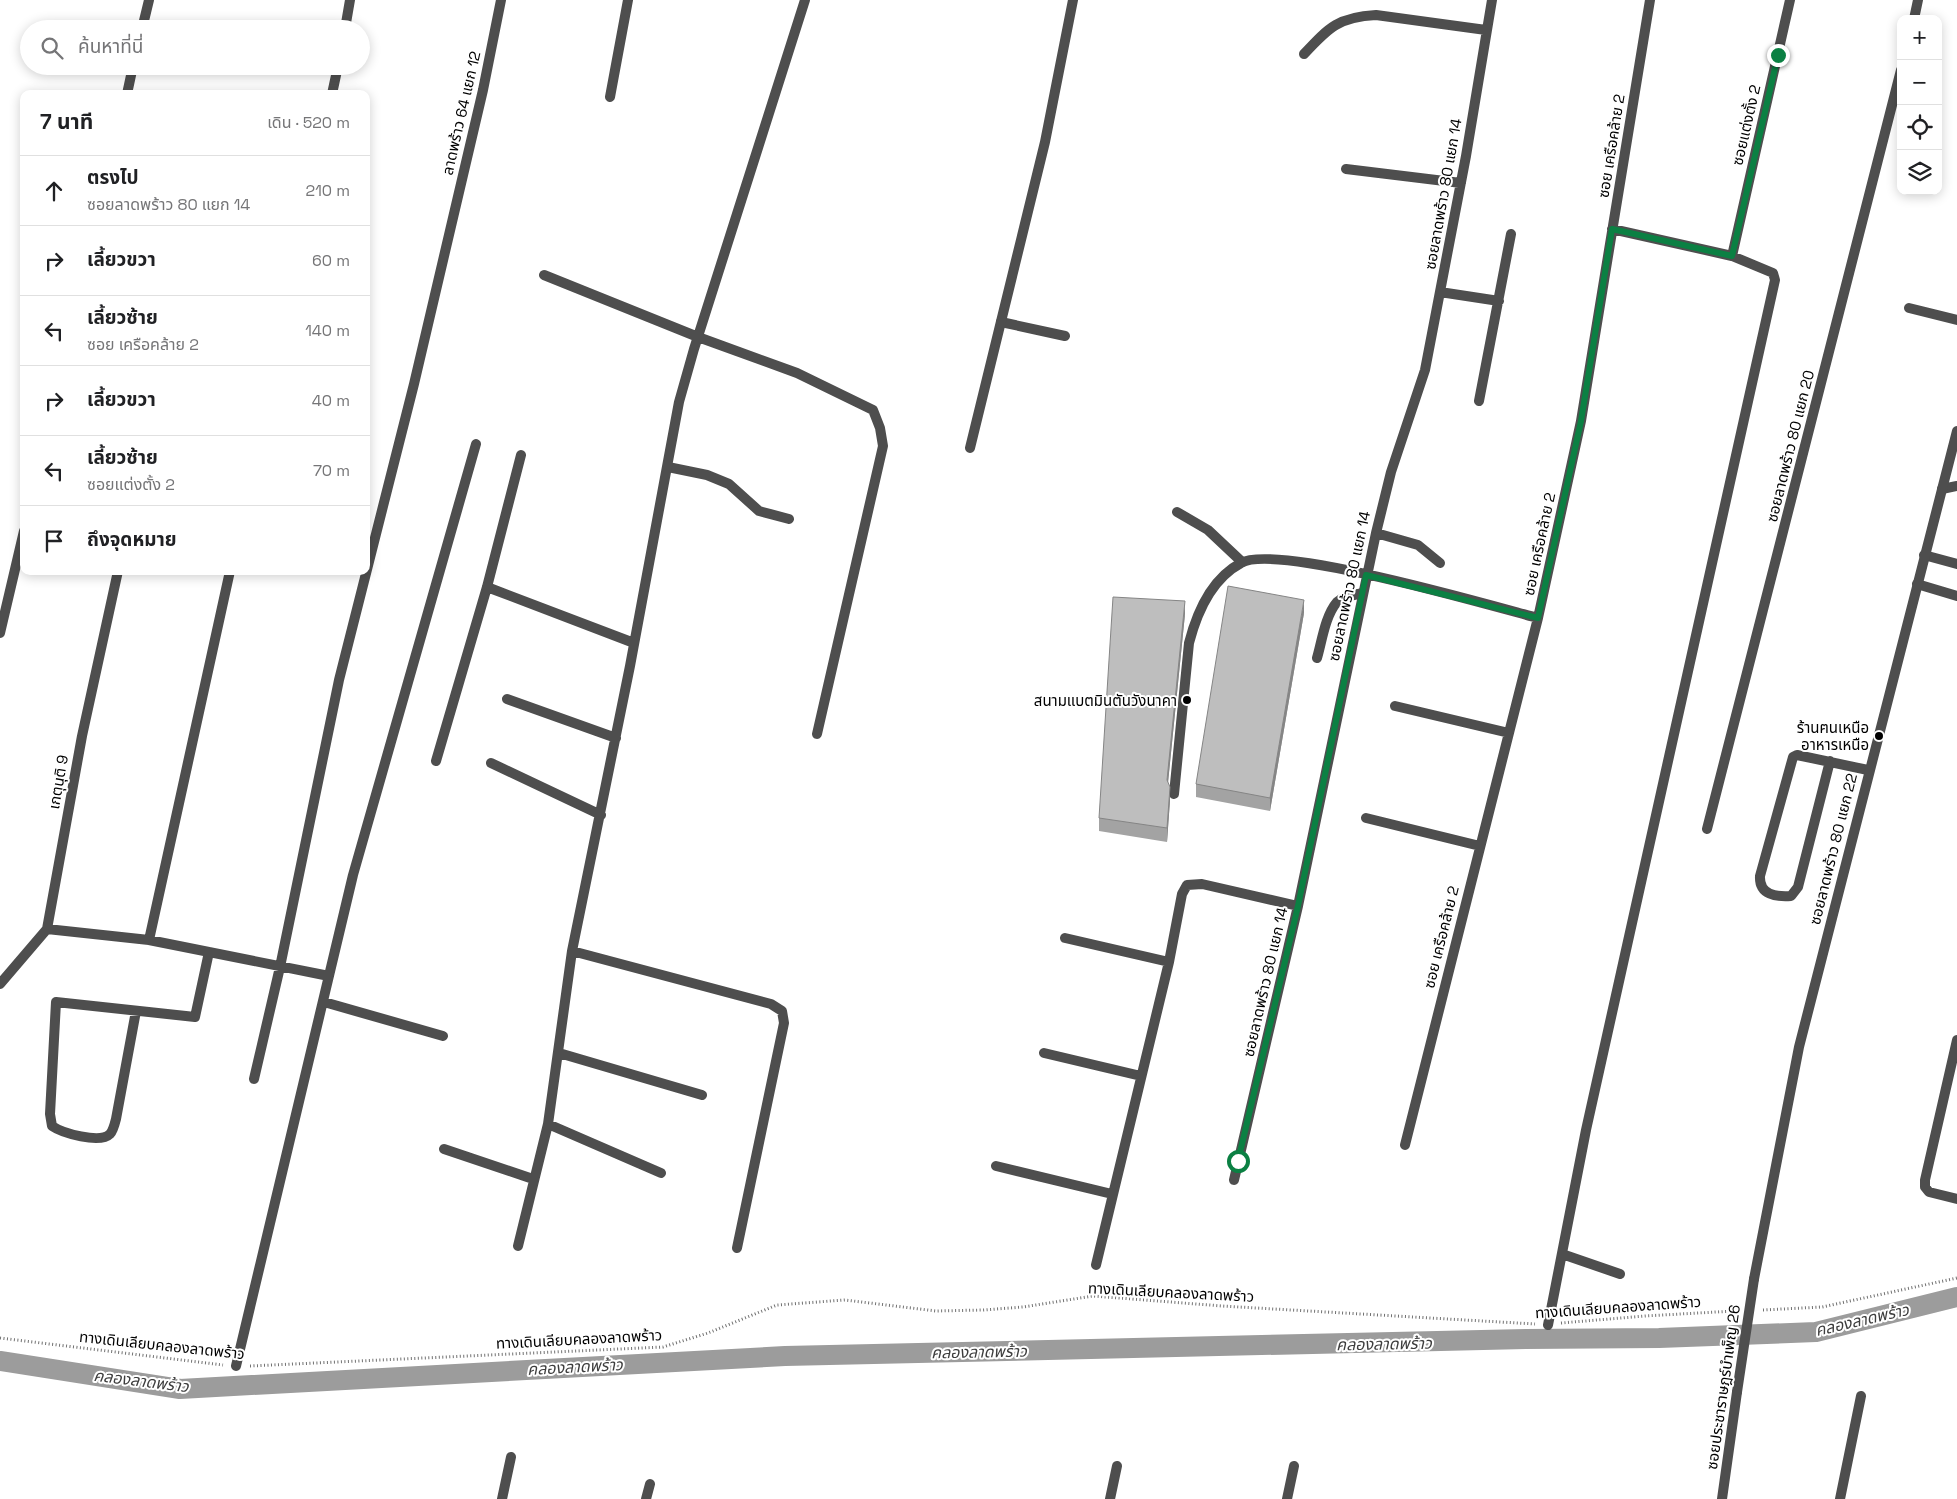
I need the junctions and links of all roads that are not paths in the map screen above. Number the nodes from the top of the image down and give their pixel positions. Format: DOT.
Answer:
graph roads {
  1 [pos="149,0"];
  2 [pos="350,0"];
  3 [pos="501,0"];
  4 [pos="628,0"];
  5 [pos="805,0"];
  6 [pos="1073,0"];
  7 [pos="1492,0"];
  8 [pos="1650,0"];
  9 [pos="1790,0"];
  10 [pos="1918,0"];
  11 [pos="1915,15"];
  12 [pos="144,20"];
  13 [pos="347,20"];
  14 [pos="1486,30"];
  15 [pos="1304,54"];
  16 [pos="131,75"];
  17 [pos="336,75"];
  18 [pos="1897,86"];
  19 [pos="128,90"];
  20 [pos="333,90"];
  21 [pos="610,98"];
  22 [pos="1346,169"];
  23 [pos="1461,183"];
  24 [pos="1612,229"];
  25 [pos="1511,234"];
  26 [pos="1732,256"];
  27 [pos="544,275"];
  28 [pos="1440,292"];
  29 [pos="1499,301"];
  30 [pos="1909,308"];
  31 [pos="1957,320"];
  32 [pos="1001,322"];
  33 [pos="1065,336"];
  34 [pos="698,337"];
  35 [pos="1479,401"];
  36 [pos="1957,431"];
  37 [pos="476,444"];
  38 [pos="970,448"];
  39 [pos="521,455"];
  40 [pos="668,467"];
  41 [pos="1957,486"];
  42 [pos="1942,489"];
  43 [pos="1177,512"];
  44 [pos="789,519"];
  45 [pos="1376,533"];
  46 [pos="20,548"];
  47 [pos="370,555"];
  48 [pos="1924,555"];
  49 [pos="1242,562"];
  50 [pos="1440,563"];
  51 [pos="1957,564"];
  52 [pos="117,575"];
  53 [pos="229,575"];
  54 [pos="365,575"];
  55 [pos="1366,575"];
  56 [pos="1917,584"];
  57 [pos="487,587"];
  58 [pos="1363,592"];
  59 [pos="1957,596"];
  60 [pos="1538,618"];
  61 [pos="0,633"];
  62 [pos="634,643"];
  63 [pos="1317,658"];
  64 [pos="507,699"];
  65 [pos="1395,706"];
  66 [pos="1509,733"];
  67 [pos="817,734"];
  68 [pos="616,738"];
  69 [pos="436,761"];
  70 [pos="1830,761"];
  71 [pos="490,763"];
  72 [pos="1868,770"];
  73 [pos="1174,794"];
  74 [pos="601,815"];
  75 [pos="1366,818"];
  76 [pos="1707,829"];
  77 [pos="1480,846"];
  78 [pos="1298,906"];
  79 [pos="47,929"];
  80 [pos="1064,938"];
  81 [pos="149,940"];
  82 [pos="572,951"];
  83 [pos="209,952"];
  84 [pos="1169,962"];
  85 [pos="280,967"];
  86 [pos="329,976"];
  87 [pos="0,984"];
  88 [pos="324,1002"];
  89 [pos="136,1011"];
  90 [pos="443,1036"];
  91 [pos="1957,1040"];
  92 [pos="559,1053"];
  93 [pos="1044,1053"];
  94 [pos="1141,1076"];
  95 [pos="254,1079"];
  96 [pos="702,1095"];
  97 [pos="548,1124"];
  98 [pos="1405,1145"];
  99 [pos="444,1149"];
  100 [pos="996,1166"];
  101 [pos="661,1174"];
  102 [pos="533,1179"];
  103 [pos="1234,1180"];
  104 [pos="1112,1194"];
  105 [pos="1957,1199"];
  106 [pos="518,1246"];
  107 [pos="737,1248"];
  108 [pos="1562,1254"];
  109 [pos="1096,1265"];
  110 [pos="1620,1274"];
  111 [pos="1754,1278"];
  112 [pos="1548,1325"];
  113 [pos="236,1366"];
  114 [pos="1861,1396"];
  115 [pos="511,1458"];
  116 [pos="1117,1466"];
  117 [pos="1294,1466"];
  118 [pos="650,1484"];
  119 [pos="502,1499"];
  120 [pos="646,1499"];
  121 [pos="1110,1499"];
  122 [pos="1287,1499"];
  123 [pos="1722,1499"];
  124 [pos="1840,1499"];
  1 -- 12 [label="street"];
  2 -- 13 [label="street"];
  3 -- 47 [label="street, ลาดพร้าว 64 แยก 12"];
  4 -- 21 [label="street"];
  5 -- 34 [label="street"];
  6 -- 32 [label="street"];
  7 -- 14 [label="street, ซอยลาดพร้าว 80 แยก 14"];
  8 -- 24 [label="street, ซอย เครือคล้าย 2"];
  9 -- 26 [label="street, ซอยแต่งตั้ง 2"];
  10 -- 11 [label="street"];
  14 -- 15 [label="street"];
  14 -- 23 [label="street, ซอยลาดพร้าว 80 แยก 14"];
  16 -- 19 [label="street"];
  17 -- 20 [label="street"];
  18 -- 76 [label="street, ซอยลาดพร้าว 80 แยก 20"];
  22 -- 23 [label="street"];
  23 -- 28 [label="street, ซอยลาดพร้าว 80 แยก 14"];
  24 -- 26 [label="street"];
  24 -- 60 [label="street, ซอย เครือคล้าย 2"];
  25 -- 29 [label="street"];
  26 -- 108 [label="street"];
  27 -- 34 [label="street"];
  28 -- 29 [label="street"];
  28 -- 45 [label="street, ซอยลาดพร้าว 80 แยก 14"];
  29 -- 35 [label="street"];
  30 -- 31 [label="street"];
  32 -- 33 [label="street"];
  32 -- 38 [label="street"];
  34 -- 40 [label="street"];
  34 -- 67 [label="street"];
  36 -- 42 [label="street, ซอยลาดพร้าว 80 แยก 22"];
  37 -- 86 [label="street"];
  39 -- 57 [label="street"];
  40 -- 44 [label="street"];
  40 -- 62 [label="street"];
  41 -- 42 [label="street"];
  42 -- 48 [label="street, ซอยลาดพร้าว 80 แยก 22"];
  43 -- 49 [label="street"];
  45 -- 50 [label="street"];
  45 -- 55 [label="street, ซอยลาดพร้าว 80 แยก 14"];
  46 -- 61 [label="street"];
  48 -- 51 [label="street"];
  48 -- 56 [label="street, ซอยลาดพร้าว 80 แยก 22"];
  49 -- 55 [label="street"];
  49 -- 73 [label="street"];
  52 -- 79 [label="street, เกตุนุติ 9"];
  53 -- 81 [label="street"];
  54 -- 85 [label="street, ลาดพร้าว 64 แยก 12"];
  55 -- 58 [label="street, ซอยลาดพร้าว 80 แยก 14"];
  55 -- 60 [label="street"];
  56 -- 59 [label="street"];
  56 -- 72 [label="street, ซอยลาดพร้าว 80 แยก 22"];
  57 -- 62 [label="street"];
  57 -- 69 [label="street"];
  58 -- 63 [label="street"];
  58 -- 78 [label="street, ซอยลาดพร้าว 80 แยก 14"];
  60 -- 66 [label="street, ซอย เครือคล้าย 2"];
  62 -- 68 [label="street"];
  64 -- 68 [label="street"];
  65 -- 66 [label="street"];
  66 -- 77 [label="street, ซอย เครือคล้าย 2"];
  68 -- 74 [label="street"];
  70 -- 70 [label="street"];
  70 -- 72 [label="street"];
  71 -- 74 [label="street"];
  72 -- 111 [label="street, ซอยลาดพร้าว 80 แยก 22"];
  74 -- 82 [label="street"];
  75 -- 77 [label="street"];
  77 -- 98 [label="street, ซอย เครือคล้าย 2"];
  78 -- 84 [label="street"];
  78 -- 103 [label="street, ซอยลาดพร้าว 80 แยก 14"];
  79 -- 81 [label="street"];
  79 -- 87 [label="street"];
  80 -- 84 [label="street"];
  81 -- 83 [label="street"];
  82 -- 92 [label="street"];
  82 -- 107 [label="street"];
  83 -- 85 [label="street"];
  83 -- 89 [label="street"];
  84 -- 94 [label="street"];
  85 -- 86 [label="street"];
  85 -- 95 [label="street, ลาดพร้าว 64 แยก 12"];
  86 -- 88 [label="street"];
  88 -- 90 [label="street"];
  88 -- 113 [label="street"];
  89 -- 89 [label="street"];
  91 -- 105 [label="street"];
  92 -- 96 [label="street"];
  92 -- 97 [label="street"];
  93 -- 94 [label="street"];
  94 -- 104 [label="street"];
  97 -- 101 [label="street"];
  97 -- 102 [label="street"];
  99 -- 102 [label="street"];
  100 -- 104 [label="street"];
  102 -- 106 [label="street"];
  104 -- 109 [label="street"];
  108 -- 110 [label="street"];
  108 -- 112 [label="street"];
  111 -- 123 [label="street, ซอยประชาราษฎร์บำเพ็ญ 26, bridge"];
  114 -- 124 [label="street"];
  115 -- 119 [label="street"];
  116 -- 121 [label="street"];
  117 -- 122 [label="street"];
  118 -- 120 [label="street"];
}
